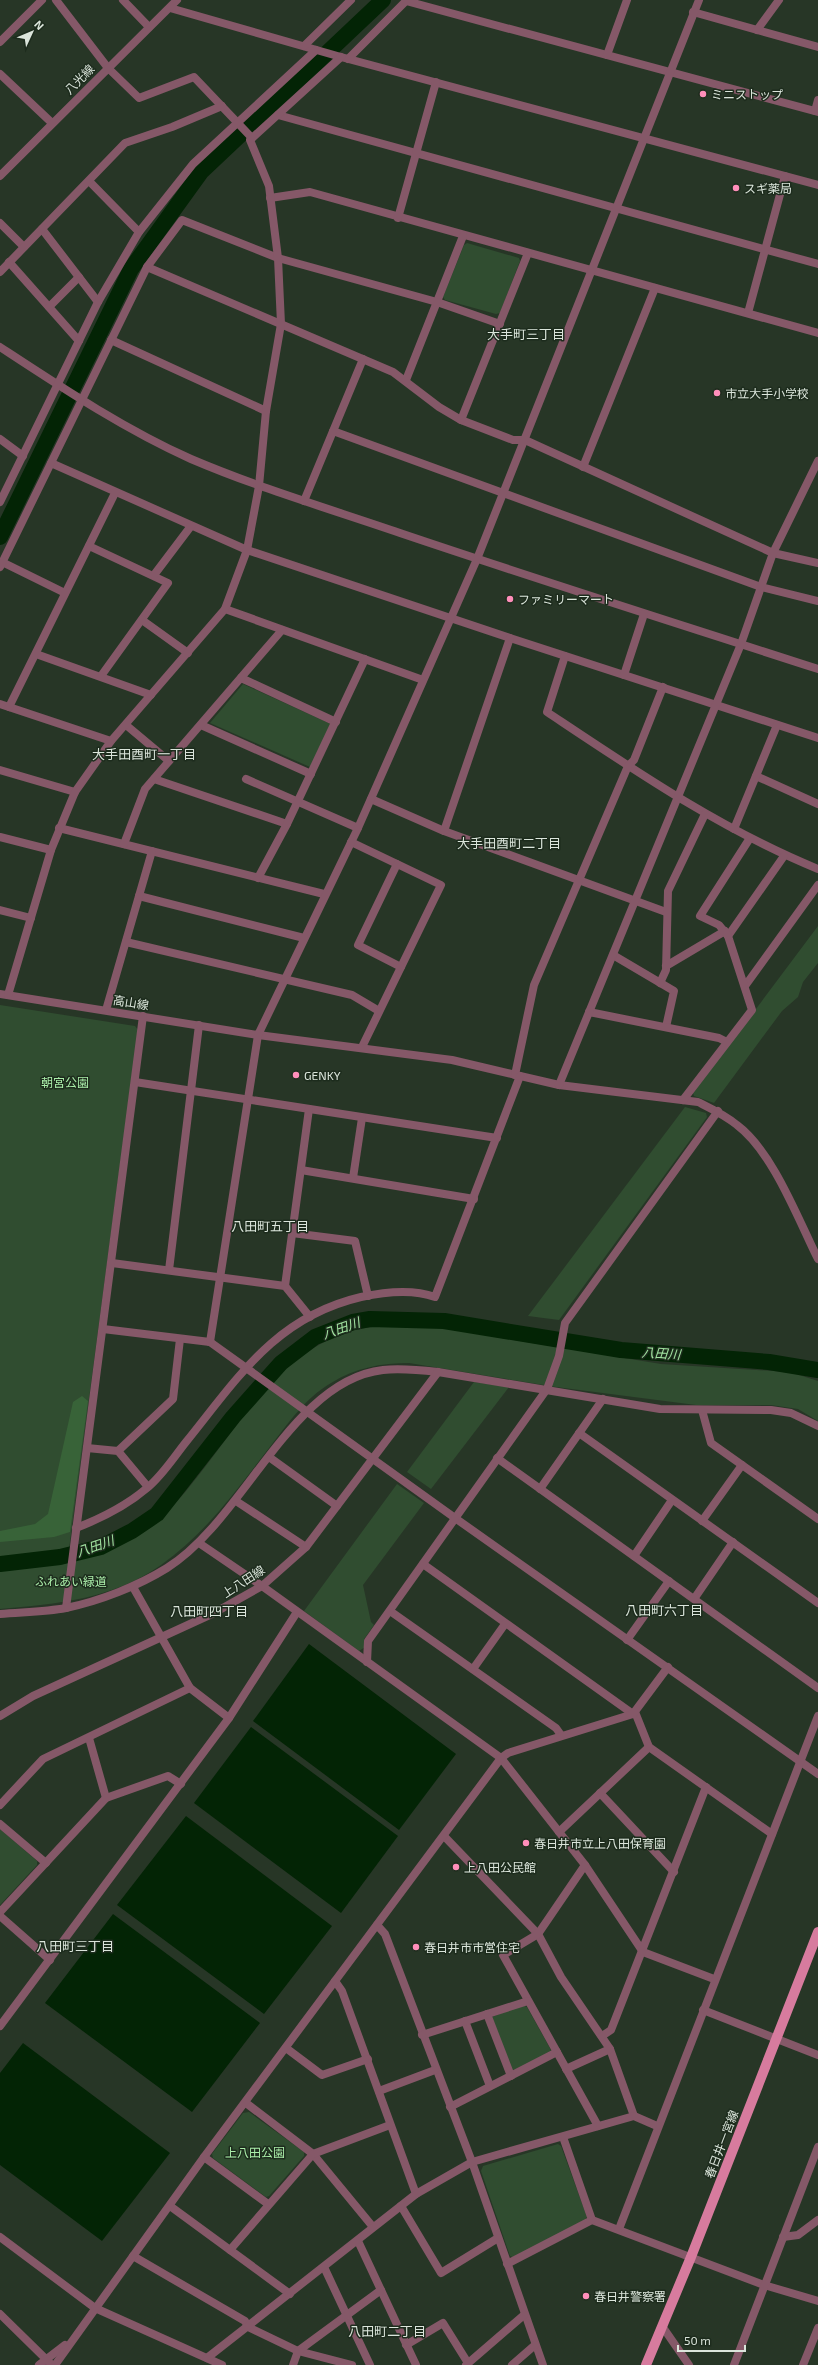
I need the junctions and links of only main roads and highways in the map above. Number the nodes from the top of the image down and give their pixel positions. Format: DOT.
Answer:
graph roads {
  1 [pos="818,1932"];
  2 [pos="646,2365"];
  1 -- 2 [label="main road, 春日井一宮線"];
}
